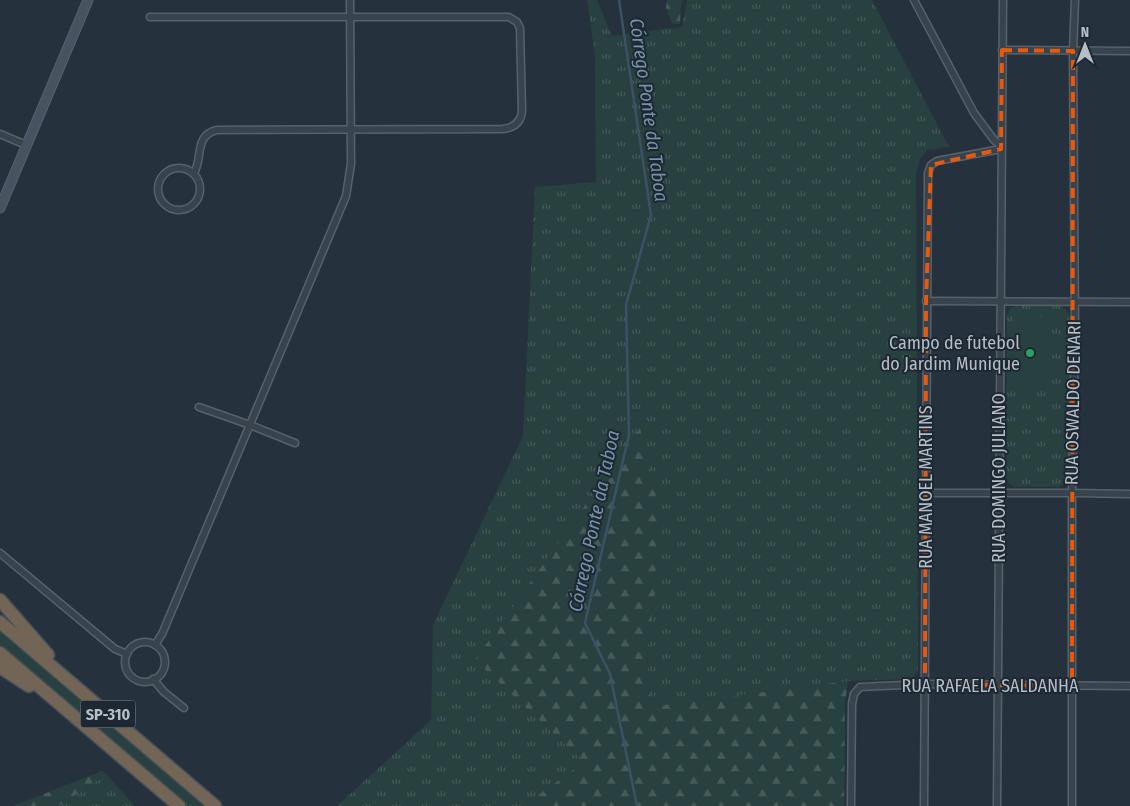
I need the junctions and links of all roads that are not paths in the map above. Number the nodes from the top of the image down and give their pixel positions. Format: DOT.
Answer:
graph roads {
  1 [pos="88,0"];
  2 [pos="350,0"];
  3 [pos="914,0"];
  4 [pos="1003,0"];
  5 [pos="1075,0"];
  6 [pos="350,16"];
  7 [pos="150,17"];
  8 [pos="1002,50"];
  9 [pos="1073,51"];
  10 [pos="1130,51"];
  11 [pos="351,129"];
  12 [pos="0,134"];
  13 [pos="26,145"];
  14 [pos="1001,147"];
  15 [pos="194,173"];
  16 [pos="0,208"];
  17 [pos="1000,300"];
  18 [pos="926,301"];
  19 [pos="1074,302"];
  20 [pos="1130,302"];
  21 [pos="199,407"];
  22 [pos="250,425"];
  23 [pos="295,443"];
  24 [pos="926,493"];
  25 [pos="999,493"];
  26 [pos="1072,493"];
  27 [pos="1130,494"];
  28 [pos="0,553"];
  29 [pos="0,600"];
  30 [pos="0,622"];
  31 [pos="155,645"];
  32 [pos="0,652"];
  33 [pos="127,654"];
  34 [pos="0,667"];
  35 [pos="153,679"];
  36 [pos="69,680"];
  37 [pos="925,684"];
  38 [pos="997,685"];
  39 [pos="1072,686"];
  40 [pos="1130,686"];
  41 [pos="184,708"];
  42 [pos="71,713"];
  43 [pos="179,806"];
  44 [pos="215,806"];
  45 [pos="851,806"];
  46 [pos="924,806"];
  47 [pos="997,806"];
  48 [pos="1072,806"];
  1 -- 13 [label="main road"];
  2 -- 6 [label="street"];
  3 -- 14 [label="street"];
  4 -- 8 [label="street, RUA DOMINGO JULIANO"];
  5 -- 9 [label="street, RUA OSWALDO DENARI"];
  6 -- 7 [label="street"];
  6 -- 11 [label="street"];
  6 -- 11 [label="street"];
  8 -- 9 [label="street"];
  8 -- 14 [label="street, RUA DOMINGO JULIANO"];
  9 -- 10 [label="street"];
  9 -- 19 [label="street, RUA OSWALDO DENARI"];
  11 -- 15 [label="street"];
  11 -- 22 [label="street"];
  12 -- 13 [label="street"];
  13 -- 16 [label="main road"];
  14 -- 17 [label="street, RUA DOMINGO JULIANO"];
  14 -- 18 [label="street, RUA MANOEL MARTINS"];
  15 -- 15 [label="street"];
  17 -- 18 [label="street"];
  17 -- 19 [label="street"];
  17 -- 25 [label="street, RUA DOMINGO JULIANO"];
  18 -- 24 [label="street, RUA MANOEL MARTINS"];
  19 -- 20 [label="street"];
  19 -- 26 [label="street, RUA OSWALDO DENARI"];
  21 -- 22 [label="street"];
  22 -- 23 [label="street"];
  22 -- 31 [label="street"];
  24 -- 25 [label="street"];
  24 -- 37 [label="street, RUA MANOEL MARTINS"];
  25 -- 26 [label="street"];
  25 -- 38 [label="street, RUA DOMINGO JULIANO"];
  26 -- 27 [label="street"];
  26 -- 39 [label="street, RUA OSWALDO DENARI"];
  28 -- 33 [label="street"];
  29 -- 36 [label="highway"];
  30 -- 36 [label="highway, SP-310"];
  31 -- 33 [label="street"];
  31 -- 35 [label="street"];
  32 -- 42 [label="highway, SP-310"];
  33 -- 35 [label="street"];
  34 -- 42 [label="highway"];
  35 -- 41 [label="street"];
  36 -- 44 [label="highway, SP-310"];
  37 -- 38 [label="street, RUA RAFAELA SALDANHA"];
  37 -- 45 [label="street, RUA RAFAELA SALDANHA"];
  37 -- 46 [label="street, RUA MANOEL MARTINS"];
  38 -- 39 [label="street, RUA RAFAELA SALDANHA"];
  38 -- 47 [label="street, RUA DOMINGO JULIANO"];
  39 -- 40 [label="street, RUA RAFAELA SALDANHA"];
  39 -- 48 [label="street, RUA OSWALDO DENARI"];
  42 -- 43 [label="highway, SP-310"];
}
